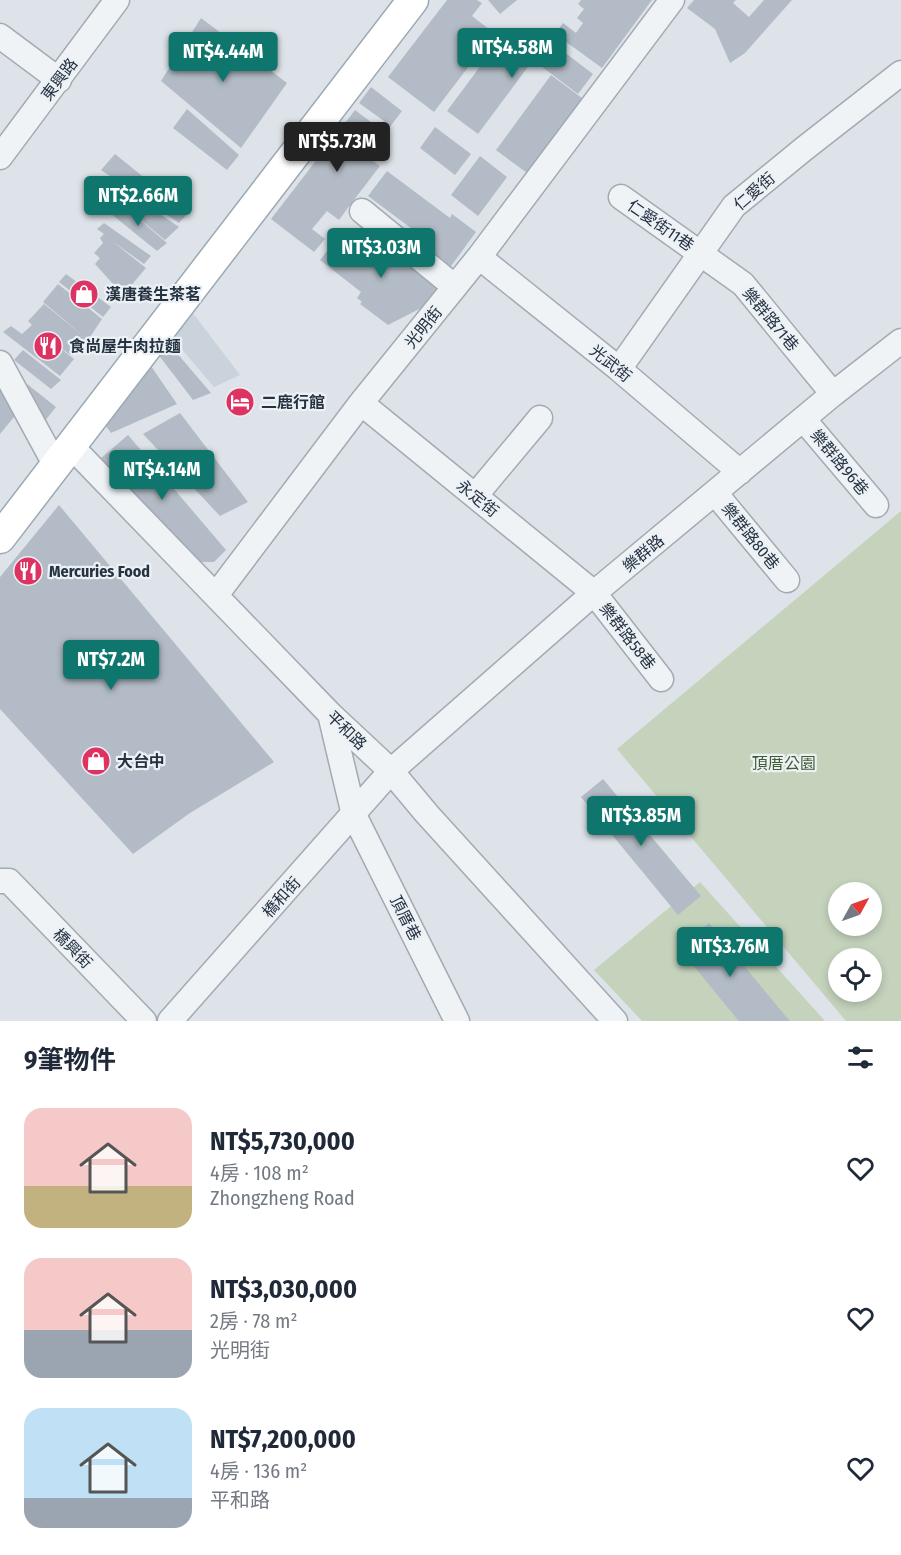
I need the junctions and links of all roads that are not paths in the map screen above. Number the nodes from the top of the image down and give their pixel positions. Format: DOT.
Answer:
graph roads {
  1 [pos="117,0"];
  2 [pos="413,0"];
  3 [pos="672,0"];
  4 [pos="0,36"];
  5 [pos="901,73"];
  6 [pos="58,80"];
  7 [pos="0,157"];
  8 [pos="621,197"];
  9 [pos="362,211"];
  10 [pos="700,253"];
  11 [pos="479,257"];
  12 [pos="455,287"];
  13 [pos="898,349"];
  14 [pos="0,363"];
  15 [pos="619,369"];
  16 [pos="833,394"];
  17 [pos="361,403"];
  18 [pos="540,418"];
  19 [pos="804,420"];
  20 [pos="64,456"];
  21 [pos="740,472"];
  22 [pos="715,493"];
  23 [pos="475,496"];
  24 [pos="876,505"];
  25 [pos="0,538"];
  26 [pos="787,580"];
  27 [pos="594,593"];
  28 [pos="216,595"];
  29 [pos="661,680"];
  30 [pos="330,714"];
  31 [pos="391,771"];
  32 [pos="354,815"];
  33 [pos="0,880"];
  34 [pos="144,1021"];
  35 [pos="170,1021"];
  36 [pos="457,1021"];
  37 [pos="615,1021"];
  1 -- 6 [label="street, 東興路"];
  2 -- 20 [label="main road"];
  3 -- 11 [label="street, 光明街"];
  4 -- 6 [label="street"];
  5 -- 10 [label="street, 仁愛街"];
  6 -- 7 [label="street, 東興路"];
  8 -- 10 [label="street, 仁愛街11巷"];
  9 -- 12 [label="street"];
  10 -- 15 [label="street, 仁愛街"];
  10 -- 16 [label="street, 樂群路71巷"];
  11 -- 12 [label="street, 光明街"];
  11 -- 15 [label="street, 光武街"];
  12 -- 17 [label="street, 光明街"];
  13 -- 16 [label="street, 樂群路"];
  14 -- 20 [label="street, 平和路"];
  15 -- 21 [label="street, 光武街"];
  16 -- 19 [label="street, 樂群路"];
  17 -- 23 [label="street, 永定街"];
  17 -- 28 [label="street, 光明街"];
  18 -- 23 [label="street"];
  19 -- 21 [label="street, 樂群路"];
  19 -- 24 [label="street, 樂群路96巷"];
  20 -- 25 [label="main road"];
  20 -- 28 [label="street, 平和路"];
  21 -- 22 [label="street, 樂群路"];
  22 -- 26 [label="street, 樂群路80巷"];
  22 -- 27 [label="street, 樂群路"];
  23 -- 27 [label="street, 永定街"];
  27 -- 29 [label="street, 樂群路58巷"];
  27 -- 31 [label="street, 樂群路"];
  28 -- 30 [label="street, 平和路"];
  30 -- 31 [label="street, 平和路"];
  30 -- 32 [label="street, 頂厝巷"];
  31 -- 32 [label="street, 橋和街"];
  31 -- 37 [label="street, 平和路"];
  32 -- 35 [label="street, 橋和街"];
  32 -- 36 [label="street, 頂厝巷"];
  33 -- 34 [label="street, 橋興街"];
}
